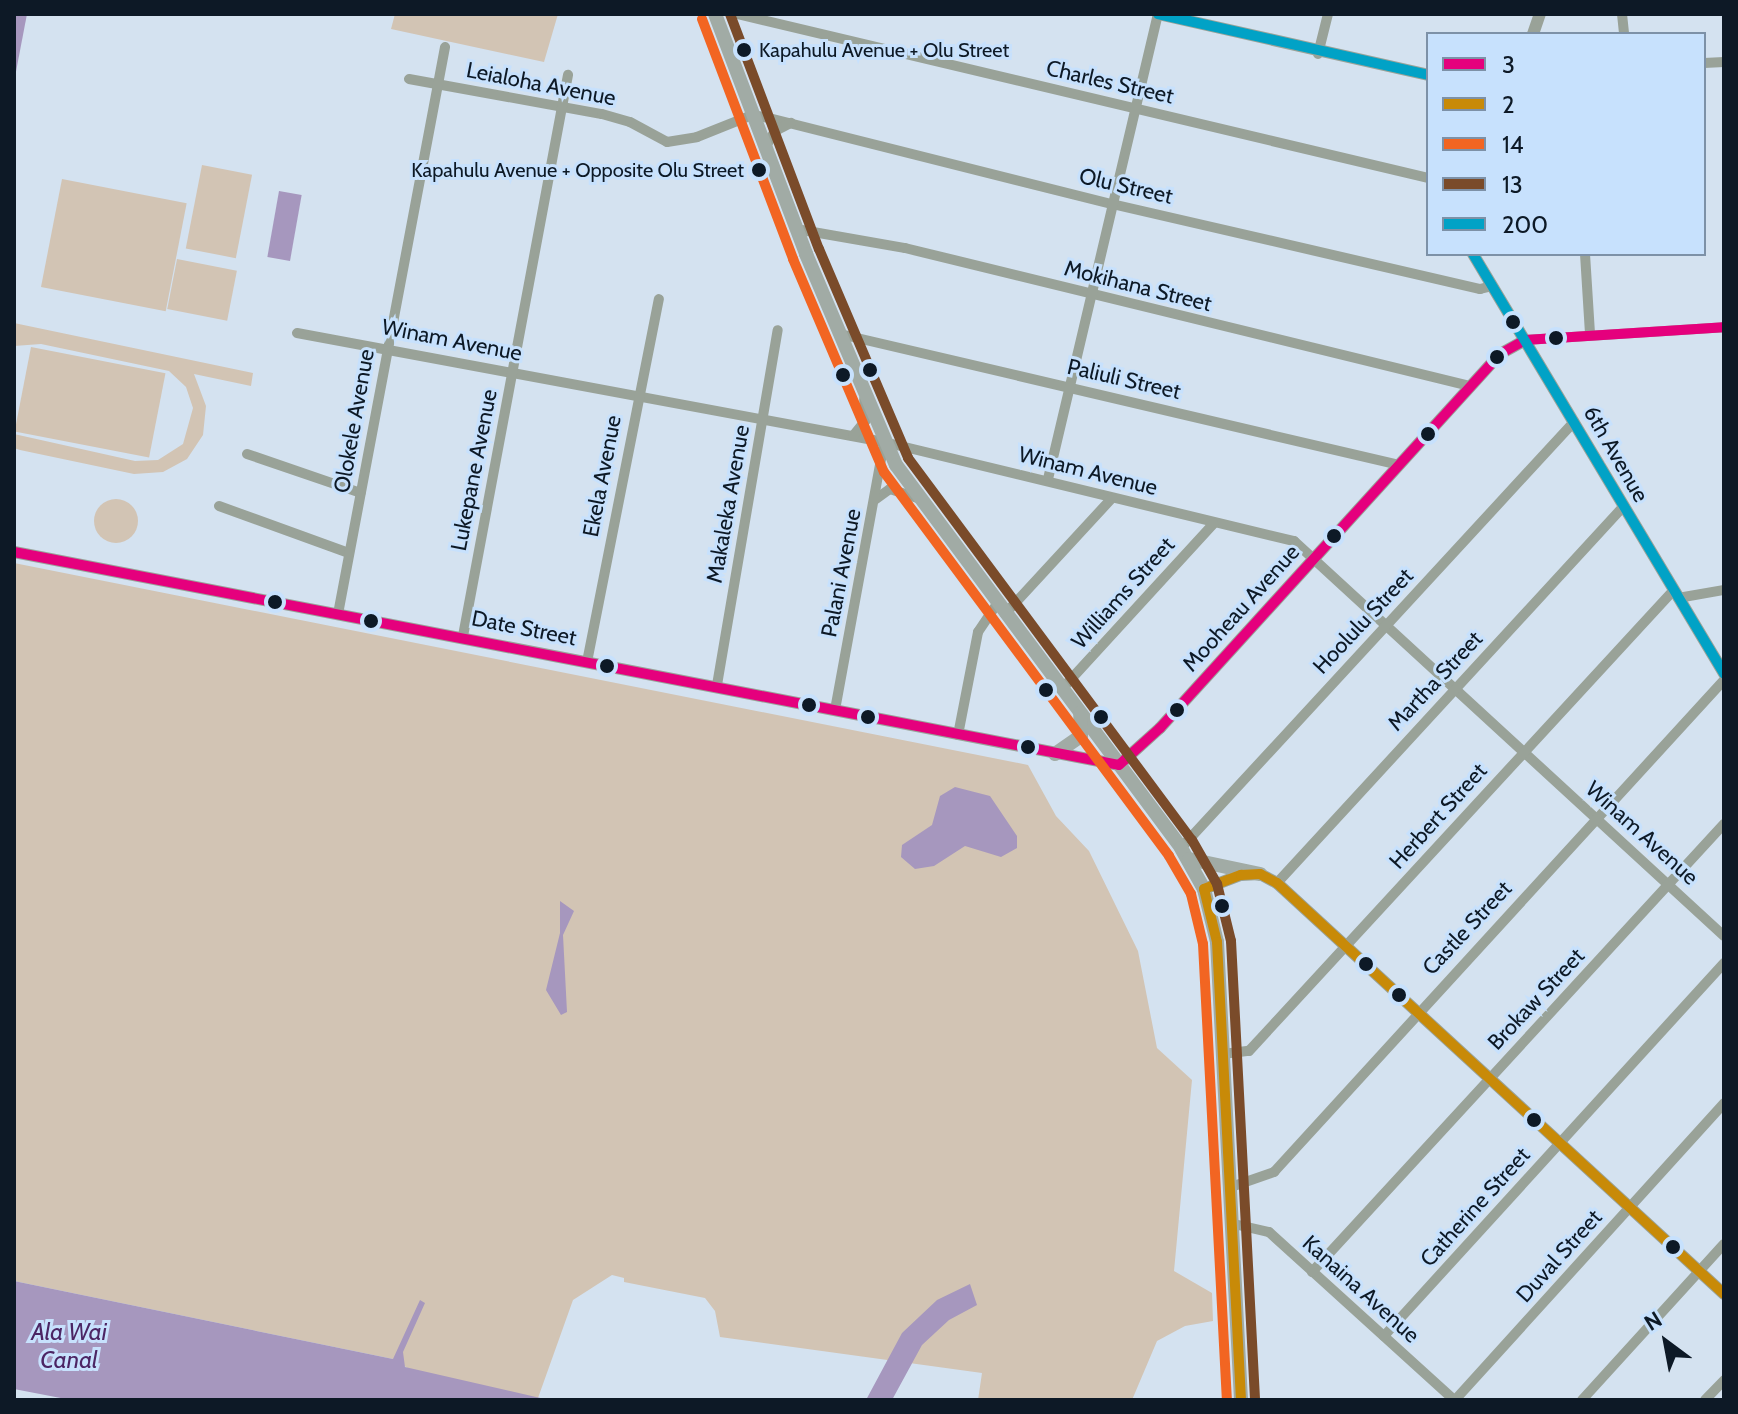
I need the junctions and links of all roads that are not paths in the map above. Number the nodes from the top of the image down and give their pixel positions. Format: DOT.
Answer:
graph roads {
  1 [pos="715,14"];
  2 [pos="737,14"];
  3 [pos="1158,14"];
  4 [pos="1328,14"];
  5 [pos="445,47"];
  6 [pos="1318,54"];
  7 [pos="568,75"];
  8 [pos="1426,75"];
  9 [pos="409,79"];
  10 [pos="437,84"];
  11 [pos="563,108"];
  12 [pos="1136,109"];
  13 [pos="752,115"];
  14 [pos="791,123"];
  15 [pos="765,148"];
  16 [pos="1426,178"];
  17 [pos="1112,204"];
  18 [pos="796,229"];
  19 [pos="1474,256"];
  20 [pos="1585,256"];
  21 [pos="1492,286"];
  22 [pos="1091,296"];
  23 [pos="659,299"];
  24 [pos="1724,327"];
  25 [pos="778,330"];
  26 [pos="297,333"];
  27 [pos="840,334"];
  28 [pos="1590,334"];
  29 [pos="1525,340"];
  30 [pos="387,348"];
  31 [pos="513,372"];
  32 [pos="1470,386"];
  33 [pos="1070,387"];
  34 [pos="863,391"];
  35 [pos="638,396"];
  36 [pos="763,419"];
  37 [pos="1574,422"];
  38 [pos="853,436"];
  39 [pos="884,442"];
  40 [pos="247,454"];
  41 [pos="1399,465"];
  42 [pos="1048,479"];
  43 [pos="361,493"];
  44 [pos="917,498"];
  45 [pos="1112,498"];
  46 [pos="876,499"];
  47 [pos="219,506"];
  48 [pos="1623,507"];
  49 [pos="1213,524"];
  50 [pos="14,552"];
  51 [pos="349,553"];
  52 [pos="1315,557"];
  53 [pos="1724,590"];
  54 [pos="1676,594"];
  55 [pos="1001,609"];
  56 [pos="338,614"];
  57 [pos="1386,625"];
  58 [pos="463,636"];
  59 [pos="587,662"];
  60 [pos="1724,677"];
  61 [pos="717,685"];
  62 [pos="1062,689"];
  63 [pos="1454,690"];
  64 [pos="835,710"];
  65 [pos="1080,713"];
  66 [pos="958,735"];
  67 [pos="1524,753"];
  68 [pos="1055,754"];
  69 [pos="1119,765"];
  70 [pos="1596,819"];
  71 [pos="1724,824"];
  72 [pos="1185,853"];
  73 [pos="1260,874"];
  74 [pos="1277,883"];
  75 [pos="1668,885"];
  76 [pos="1204,889"];
  77 [pos="1724,936"];
  78 [pos="1345,947"];
  79 [pos="1724,963"];
  80 [pos="1416,1013"];
  81 [pos="1223,1054"];
  82 [pos="1488,1080"];
  83 [pos="1724,1103"];
  84 [pos="1560,1144"];
  85 [pos="1231,1187"];
  86 [pos="1630,1208"];
  87 [pos="1234,1224"];
  88 [pos="1724,1244"];
  89 [pos="1700,1271"];
  90 [pos="1312,1272"];
  91 [pos="1724,1294"];
  92 [pos="1384,1336"];
  93 [pos="1724,1380"];
  94 [pos="1241,1400"];
  95 [pos="1454,1400"];
  96 [pos="1582,1400"];
  97 [pos="1705,1400"];
  1 -- 13 [label="main road"];
  2 -- 12 [label="street, Charles Street"];
  3 -- 6 [label="street"];
  3 -- 12 [label="street"];
  4 -- 6 [label="street"];
  5 -- 10 [label="street, Olokele Avenue"];
  6 -- 8 [label="street"];
  7 -- 11 [label="street, Lukepane Avenue"];
  9 -- 10 [label="street, Leialoha Avenue"];
  10 -- 11 [label="street, Leialoha Avenue"];
  10 -- 30 [label="street, Olokele Avenue"];
  11 -- 13 [label="street, Leialoha Avenue"];
  11 -- 31 [label="street, Lukepane Avenue"];
  12 -- 16 [label="street, Charles Street"];
  12 -- 17 [label="street"];
  13 -- 14 [label="street, Olu Street"];
  13 -- 15 [label="main road"];
  14 -- 15 [label="street"];
  14 -- 17 [label="street, Olu Street"];
  15 -- 18 [label="main road"];
  17 -- 21 [label="street, Olu Street"];
  17 -- 22 [label="street"];
  18 -- 22 [label="street, Mokihana Street"];
  18 -- 27 [label="main road"];
  19 -- 21 [label="street, 6th Avenue"];
  20 -- 28 [label="street"];
  21 -- 29 [label="street, 6th Avenue"];
  22 -- 32 [label="street, Mokihana Street"];
  22 -- 33 [label="street"];
  23 -- 35 [label="street, Ekela Avenue"];
  24 -- 28 [label="street"];
  25 -- 36 [label="street, Makaleka Avenue"];
  26 -- 30 [label="street, Winam Avenue"];
  27 -- 33 [label="street, Paliuli Street"];
  27 -- 34 [label="main road"];
  28 -- 29 [label="street"];
  29 -- 32 [label="street, Mooheau Avenue"];
  29 -- 37 [label="street, 6th Avenue"];
  30 -- 31 [label="street, Winam Avenue"];
  30 -- 43 [label="street, Olokele Avenue"];
  31 -- 35 [label="street, Winam Avenue"];
  31 -- 58 [label="street, Lukepane Avenue"];
  32 -- 41 [label="street, Mooheau Avenue"];
  33 -- 41 [label="street, Paliuli Street"];
  33 -- 42 [label="street"];
  34 -- 38 [label="street"];
  34 -- 39 [label="main road"];
  35 -- 36 [label="street, Winam Avenue"];
  35 -- 59 [label="street, Ekela Avenue"];
  36 -- 38 [label="street, Winam Avenue"];
  36 -- 61 [label="street, Makaleka Avenue"];
  37 -- 48 [label="street, 6th Avenue"];
  37 -- 57 [label="street, Hoolulu Street"];
  38 -- 39 [label="street, Winam Avenue"];
  39 -- 42 [label="street, Winam Avenue"];
  39 -- 44 [label="main road"];
  39 -- 46 [label="street, Palani Avenue"];
  40 -- 43 [label="street"];
  41 -- 52 [label="street, Mooheau Avenue"];
  42 -- 45 [label="street, Winam Avenue"];
  43 -- 51 [label="street, Olokele Avenue"];
  44 -- 46 [label="street"];
  44 -- 55 [label="main road"];
  45 -- 49 [label="street, Winam Avenue"];
  45 -- 55 [label="street"];
  46 -- 64 [label="street, Palani Avenue"];
  47 -- 51 [label="street"];
  48 -- 54 [label="street, 6th Avenue"];
  48 -- 63 [label="street, Martha Street"];
  49 -- 52 [label="street, Winam Avenue"];
  49 -- 62 [label="street, Williams Street"];
  50 -- 56 [label="street, Date Street"];
  51 -- 56 [label="street, Olokele Avenue"];
  52 -- 57 [label="street, Winam Avenue"];
  52 -- 69 [label="street, Mooheau Avenue"];
  53 -- 54 [label="street"];
  54 -- 60 [label="street, 6th Avenue"];
  54 -- 67 [label="street, Herbert Street"];
  55 -- 62 [label="main road"];
  55 -- 66 [label="street"];
  56 -- 58 [label="street, Date Street"];
  57 -- 63 [label="street, Winam Avenue"];
  57 -- 72 [label="street, Hoolulu Street"];
  58 -- 59 [label="street, Date Street"];
  59 -- 61 [label="street, Date Street"];
  60 -- 70 [label="street, Castle Street"];
  61 -- 64 [label="street, Date Street"];
  62 -- 65 [label="main road"];
  63 -- 67 [label="street, Winam Avenue"];
  63 -- 74 [label="street, Martha Street"];
  64 -- 66 [label="street, Date Street"];
  65 -- 68 [label="main road"];
  65 -- 69 [label="main road"];
  66 -- 68 [label="street, Date Street"];
  67 -- 70 [label="street, Winam Avenue"];
  67 -- 78 [label="street, Herbert Street"];
  68 -- 69 [label="street, Date Street"];
  69 -- 72 [label="main road"];
  70 -- 75 [label="street, Winam Avenue"];
  70 -- 80 [label="street, Castle Street"];
  71 -- 75 [label="street, Brokaw Street"];
  72 -- 73 [label="main road"];
  72 -- 76 [label="main road"];
  73 -- 74 [label="street"];
  73 -- 76 [label="street"];
  74 -- 78 [label="street"];
  75 -- 77 [label="street, Winam Avenue"];
  75 -- 82 [label="street, Brokaw Street"];
  76 -- 81 [label="main road"];
  78 -- 80 [label="street"];
  78 -- 81 [label="street, Herbert Street"];
  79 -- 84 [label="street, Catherine Street"];
  80 -- 82 [label="street"];
  80 -- 85 [label="street, Castle Street"];
  81 -- 85 [label="main road"];
  82 -- 84 [label="street"];
  82 -- 90 [label="street, Brokaw Street"];
  83 -- 86 [label="street, Duval Street"];
  84 -- 86 [label="street"];
  84 -- 92 [label="street, Catherine Street"];
  85 -- 87 [label="main road"];
  86 -- 89 [label="street"];
  86 -- 95 [label="street, Duval Street"];
  87 -- 90 [label="street, Kanaina Avenue"];
  87 -- 94 [label="main road"];
  88 -- 89 [label="street"];
  89 -- 91 [label="street"];
  89 -- 96 [label="street"];
  90 -- 92 [label="street, Kanaina Avenue"];
  92 -- 95 [label="street, Kanaina Avenue"];
  93 -- 97 [label="street"];
}
